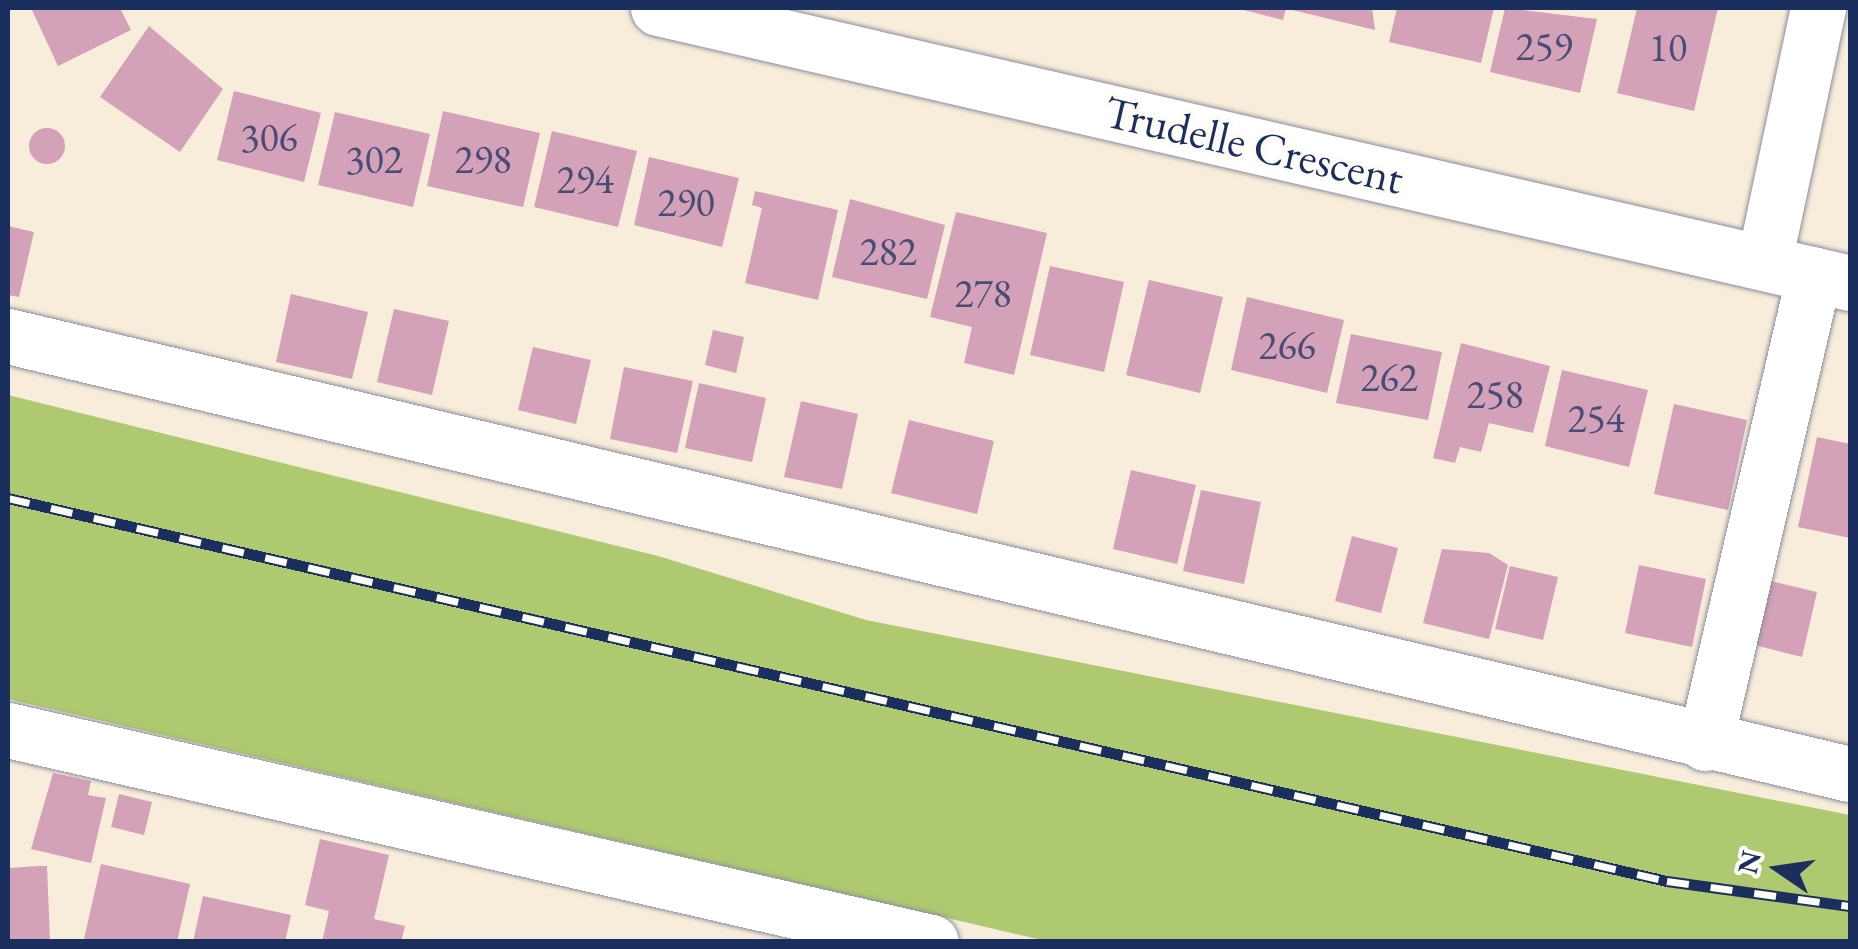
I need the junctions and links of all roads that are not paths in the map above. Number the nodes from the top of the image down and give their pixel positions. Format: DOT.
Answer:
graph roads {
  1 [pos="658,8"];
  2 [pos="1818,8"];
  3 [pos="1810,273"];
  4 [pos="8,336"];
  5 [pos="8,730"];
  6 [pos="1705,744"];
  7 [pos="1850,774"];
  8 [pos="931,942"];
  1 -- 3 [label="street, Trudelle Crescent"];
  2 -- 3 [label="street"];
  3 -- 6 [label="street"];
  4 -- 6 [label="street"];
  5 -- 8 [label="street"];
  6 -- 7 [label="street"];
}
